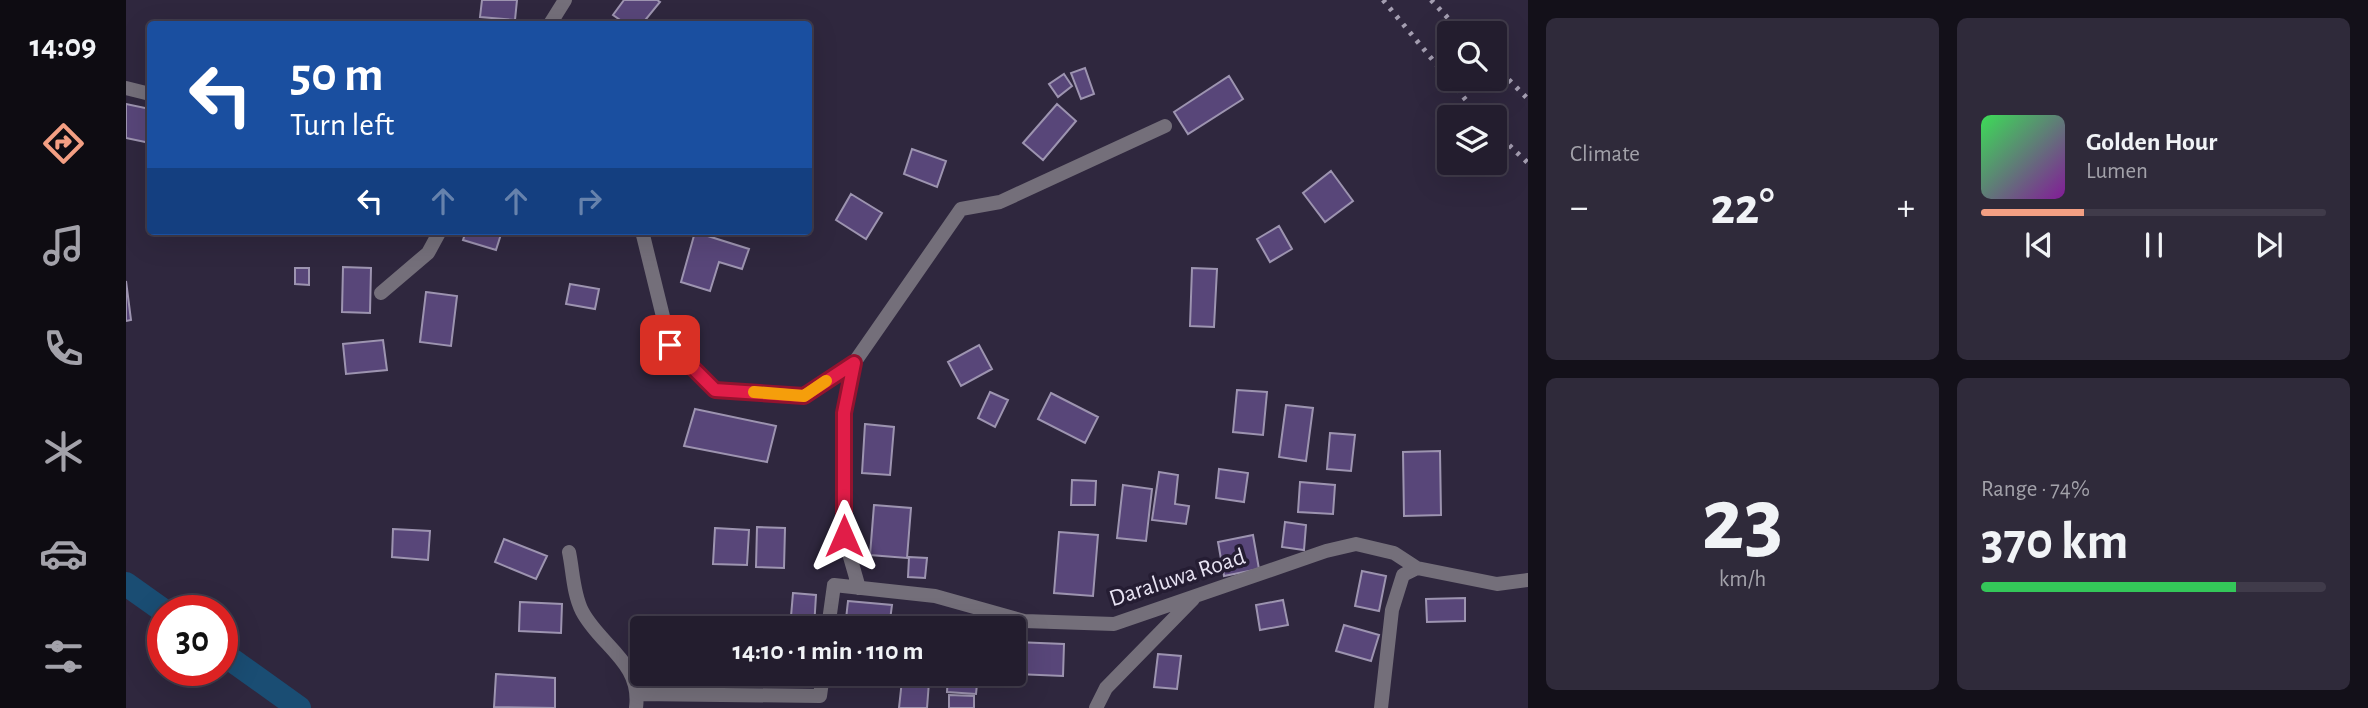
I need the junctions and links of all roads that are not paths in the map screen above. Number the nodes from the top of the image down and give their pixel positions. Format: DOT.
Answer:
graph roads {
  1 [pos="565,0"];
  2 [pos="552,21"];
  3 [pos="126,88"];
  4 [pos="147,93"];
  5 [pos="1165,126"];
  6 [pos="438,235"];
  7 [pos="643,235"];
  8 [pos="381,293"];
  9 [pos="854,363"];
  10 [pos="569,552"];
  11 [pos="1417,568"];
  12 [pos="1528,580"];
  13 [pos="859,588"];
  14 [pos="1197,596"];
  15 [pos="830,616"];
  16 [pos="821,686"];
  17 [pos="637,701"];
  18 [pos="1096,708"];
  19 [pos="1381,708"];
  1 -- 2 [label="street"];
  3 -- 4 [label="street"];
  5 -- 9 [label="street"];
  6 -- 8 [label="street"];
  7 -- 9 [label="street"];
  9 -- 13 [label="street"];
  10 -- 17 [label="street"];
  11 -- 12 [label="street, Daraluwa Road"];
  11 -- 14 [label="street, Daraluwa Road"];
  11 -- 19 [label="street"];
  13 -- 14 [label="street, Daraluwa Road"];
  13 -- 15 [label="street, Daraluwa Road"];
  14 -- 18 [label="street"];
  16 -- 17 [label="street"];
}
